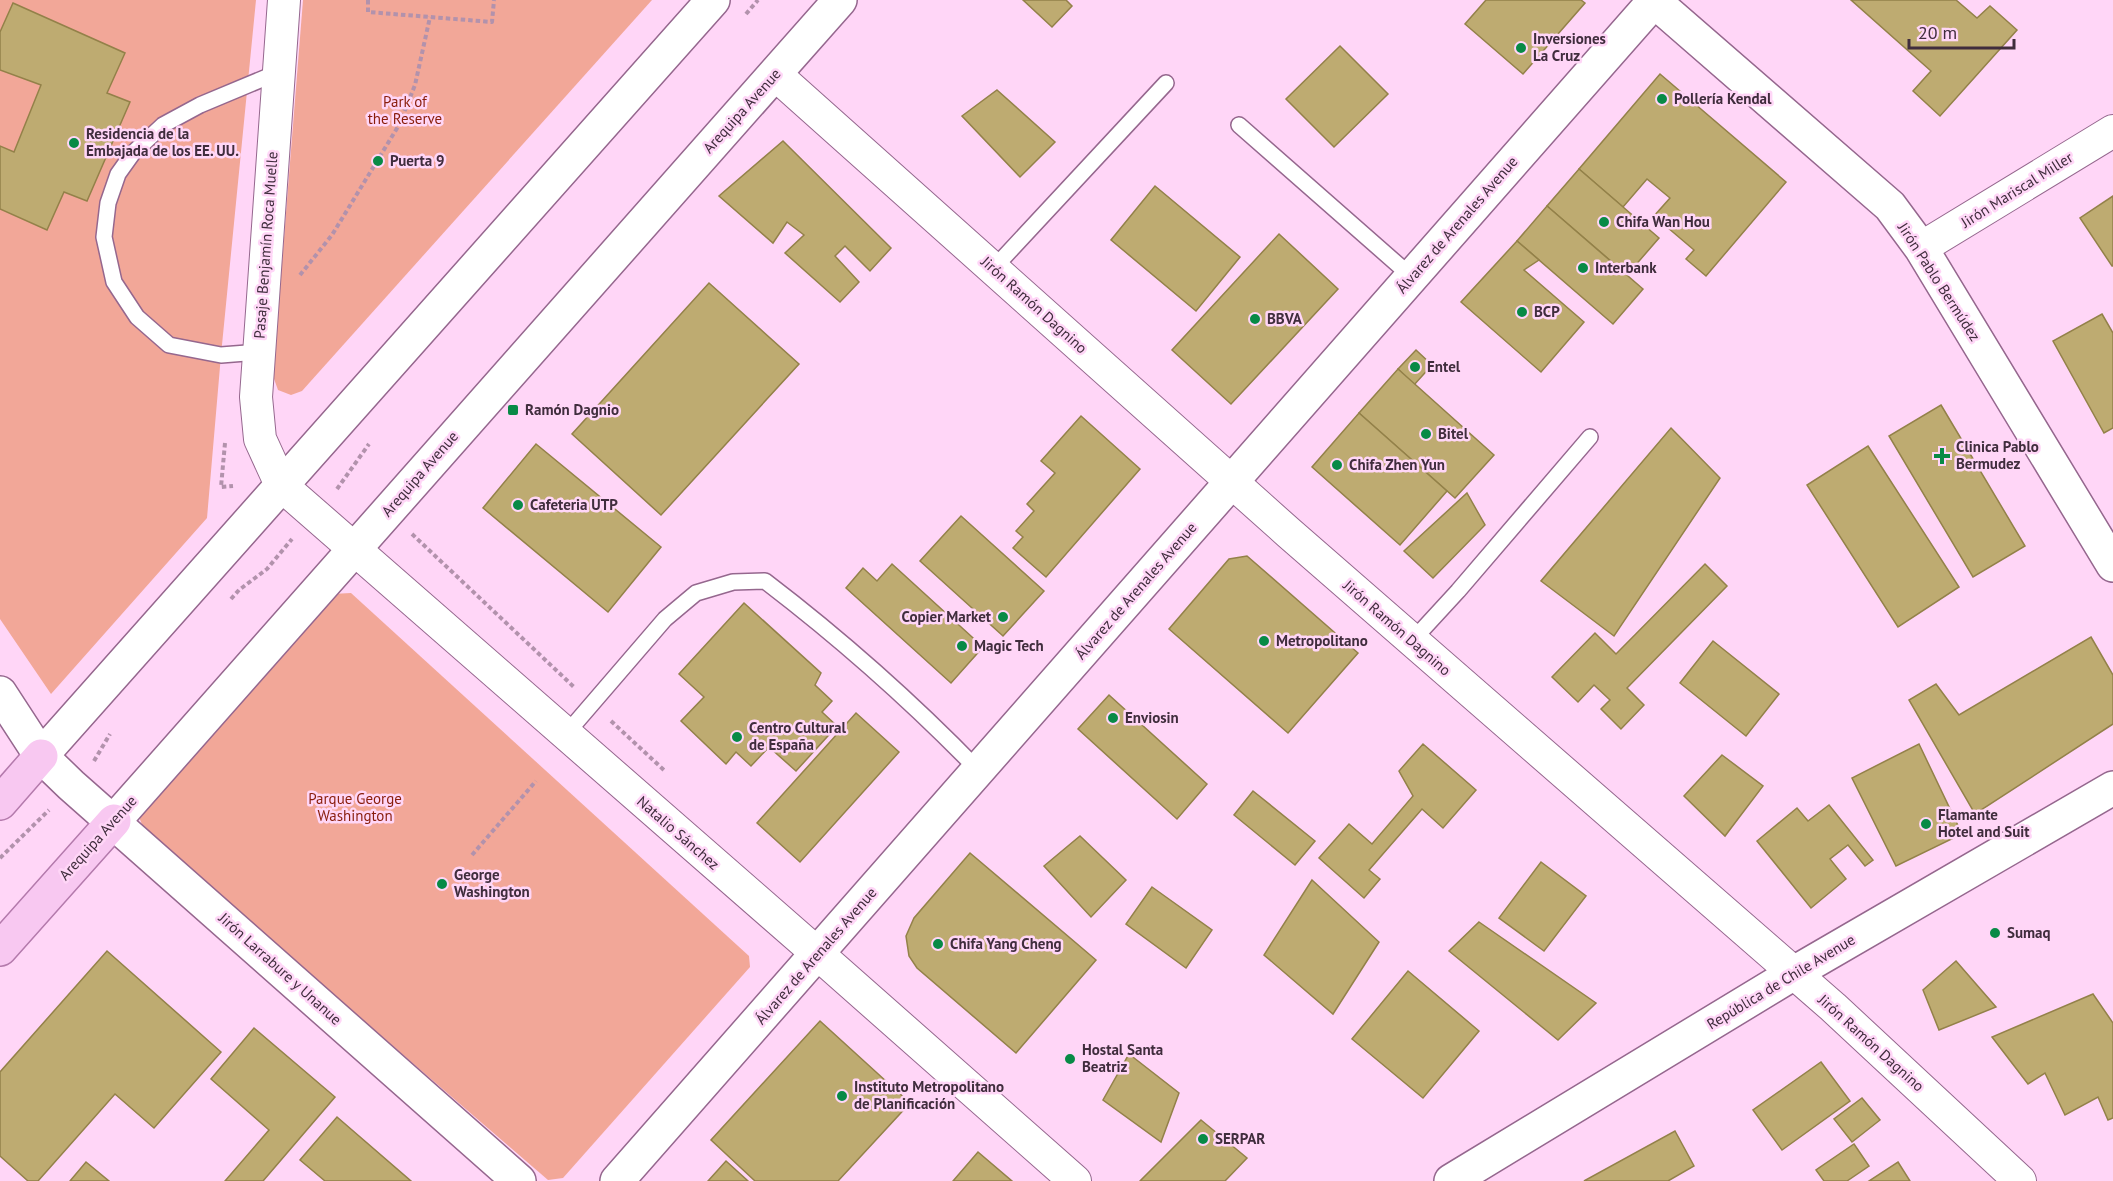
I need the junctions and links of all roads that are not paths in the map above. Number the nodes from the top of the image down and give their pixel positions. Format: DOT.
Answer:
graph roads {
  1 [pos="284,0"];
  2 [pos="713,0"];
  3 [pos="840,0"];
  4 [pos="1654,0"];
  5 [pos="279,72"];
  6 [pos="775,74"];
  7 [pos="1166,83"];
  8 [pos="1239,125"];
  9 [pos="2113,131"];
  10 [pos="1921,248"];
  11 [pos="993,269"];
  12 [pos="1412,277"];
  13 [pos="259,352"];
  14 [pos="1590,437"];
  15 [pos="1232,482"];
  16 [pos="281,485"];
  17 [pos="354,549"];
  18 [pos="2113,565"];
  19 [pos="1412,641"];
  20 [pos="0,693"];
  21 [pos="566,734"];
  22 [pos="41,756"];
  23 [pos="978,771"];
  24 [pos="2113,788"];
  25 [pos="0,803"];
  26 [pos="114,821"];
  27 [pos="0,949"];
  28 [pos="818,954"];
  29 [pos="1794,973"];
  30 [pos="519,1181"];
  31 [pos="617,1181"];
  32 [pos="1075,1181"];
  33 [pos="1451,1181"];
  34 [pos="2020,1181"];
  1 -- 5 [label="street, Pasaje Benjamín Roca Muelle"];
  2 -- 16 [label="main road"];
  3 -- 6 [label="main road, Arequipa Avenue"];
  4 -- 10 [label="main road, Jirón Pablo Bermúdez"];
  4 -- 12 [label="main road, Álvarez de Arenales Avenue"];
  5 -- 13 [label="street, Pasaje Benjamín Roca Muelle"];
  5 -- 13 [label="lane"];
  6 -- 11 [label="street, Jirón Ramón Dagnino"];
  6 -- 17 [label="main road, Arequipa Avenue"];
  7 -- 11 [label="lane"];
  8 -- 12 [label="lane"];
  9 -- 10 [label="street, Jirón Mariscal Miller"];
  10 -- 18 [label="main road, Jirón Pablo Bermúdez"];
  11 -- 15 [label="street, Jirón Ramón Dagnino"];
  12 -- 15 [label="main road, Álvarez de Arenales Avenue"];
  13 -- 16 [label="street, Pasaje Benjamín Roca Muelle"];
  14 -- 19 [label="lane"];
  15 -- 19 [label="street, Jirón Ramón Dagnino"];
  15 -- 23 [label="main road, Álvarez de Arenales Avenue"];
  16 -- 17 [label="street, Natalio Sánchez"];
  16 -- 22 [label="main road"];
  17 -- 21 [label="street, Natalio Sánchez"];
  17 -- 26 [label="main road, Arequipa Avenue"];
  19 -- 29 [label="street, Jirón Ramón Dagnino"];
  20 -- 22 [label="main road, Jirón Larrabure y Unanue"];
  21 -- 23 [label="lane"];
  21 -- 28 [label="street, Natalio Sánchez"];
  22 -- 25 [label="main road"];
  22 -- 26 [label="main road, Jirón Larrabure y Unanue"];
  23 -- 28 [label="main road, Álvarez de Arenales Avenue"];
  24 -- 29 [label="main road, República de Chile Avenue"];
  26 -- 27 [label="main road, Arequipa Avenue"];
  26 -- 30 [label="main road, Jirón Larrabure y Unanue"];
  28 -- 31 [label="main road, Álvarez de Arenales Avenue"];
  28 -- 32 [label="street, Natalio Sánchez"];
  29 -- 33 [label="main road, República de Chile Avenue"];
  29 -- 34 [label="street, Jirón Ramón Dagnino"];
}
